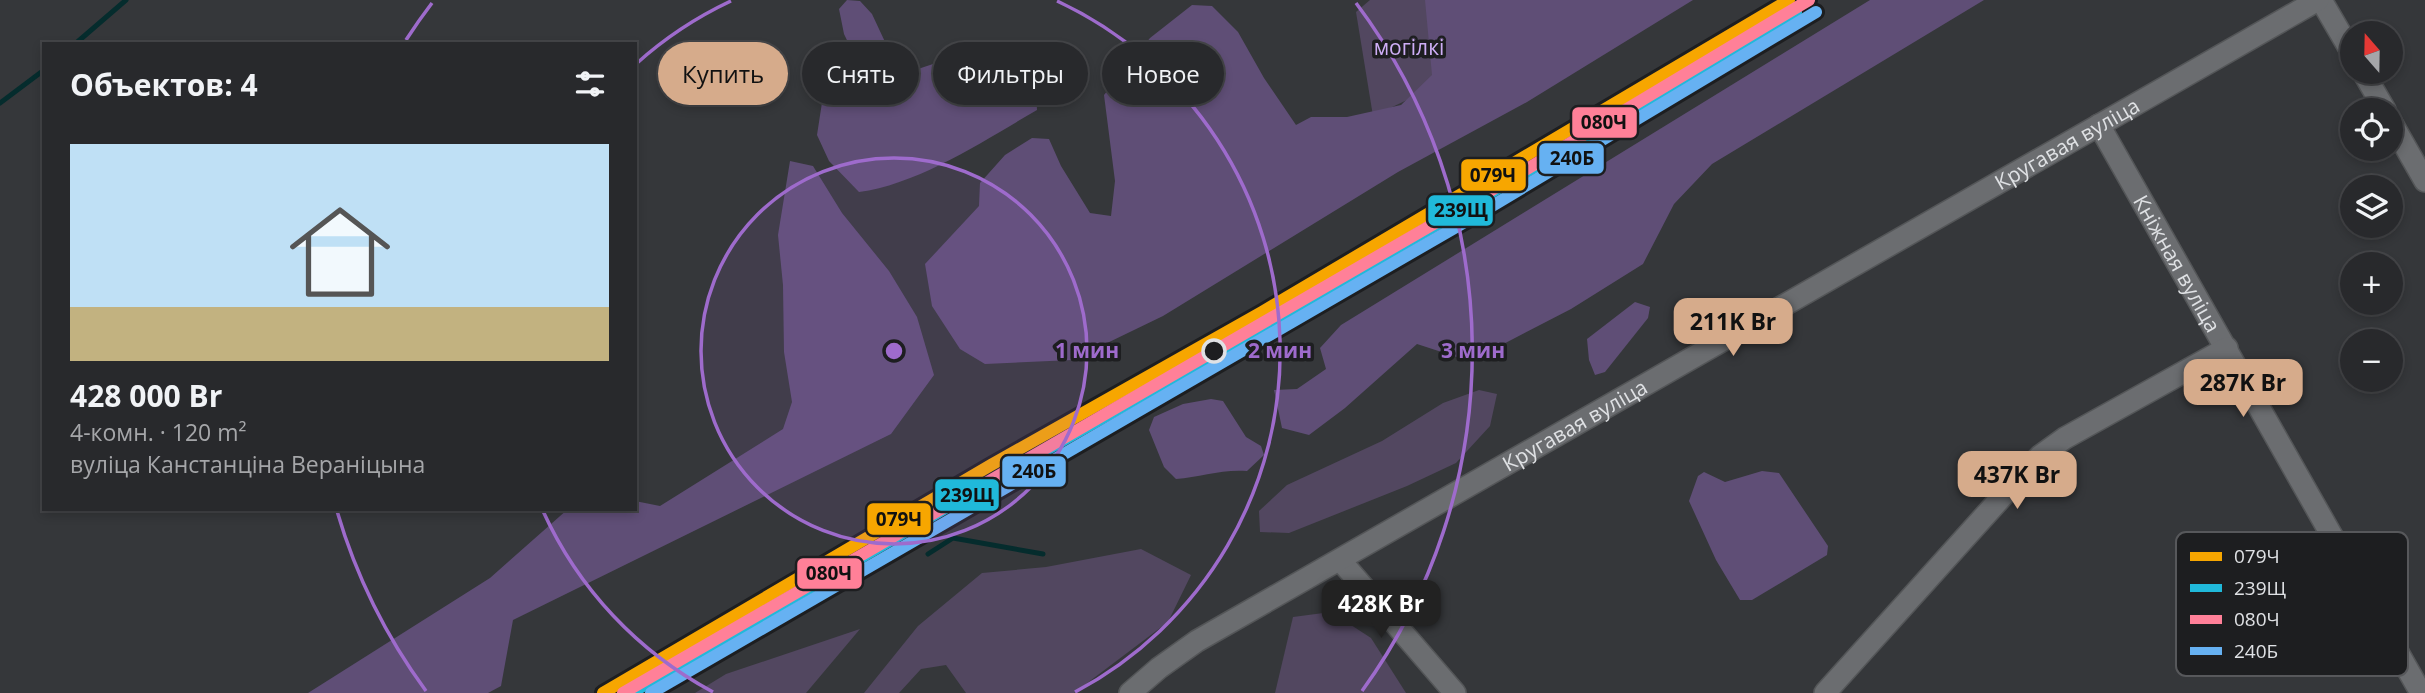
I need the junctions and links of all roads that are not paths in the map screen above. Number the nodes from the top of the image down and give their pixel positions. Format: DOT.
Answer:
graph roads {
  1 [pos="2320,0"];
  2 [pos="2340,33"];
  3 [pos="2099,125"];
  4 [pos="2403,143"];
  5 [pos="2425,181"];
  6 [pos="2227,348"];
  7 [pos="2330,532"];
  8 [pos="1340,560"];
  9 [pos="2408,670"];
  10 [pos="1130,693"];
  11 [pos="1455,693"];
  12 [pos="1825,693"];
  13 [pos="2421,693"];
  1 -- 2 [label="street"];
  1 -- 3 [label="street, Кругавая вуліца"];
  3 -- 6 [label="street, Кніжная вуліца"];
  3 -- 8 [label="street, Кругавая вуліца"];
  4 -- 5 [label="street"];
  6 -- 7 [label="street, Кніжная вуліца"];
  6 -- 12 [label="street"];
  8 -- 10 [label="street, Кругавая вуліца"];
  8 -- 11 [label="street"];
  9 -- 13 [label="street, Кніжная вуліца"];
}
